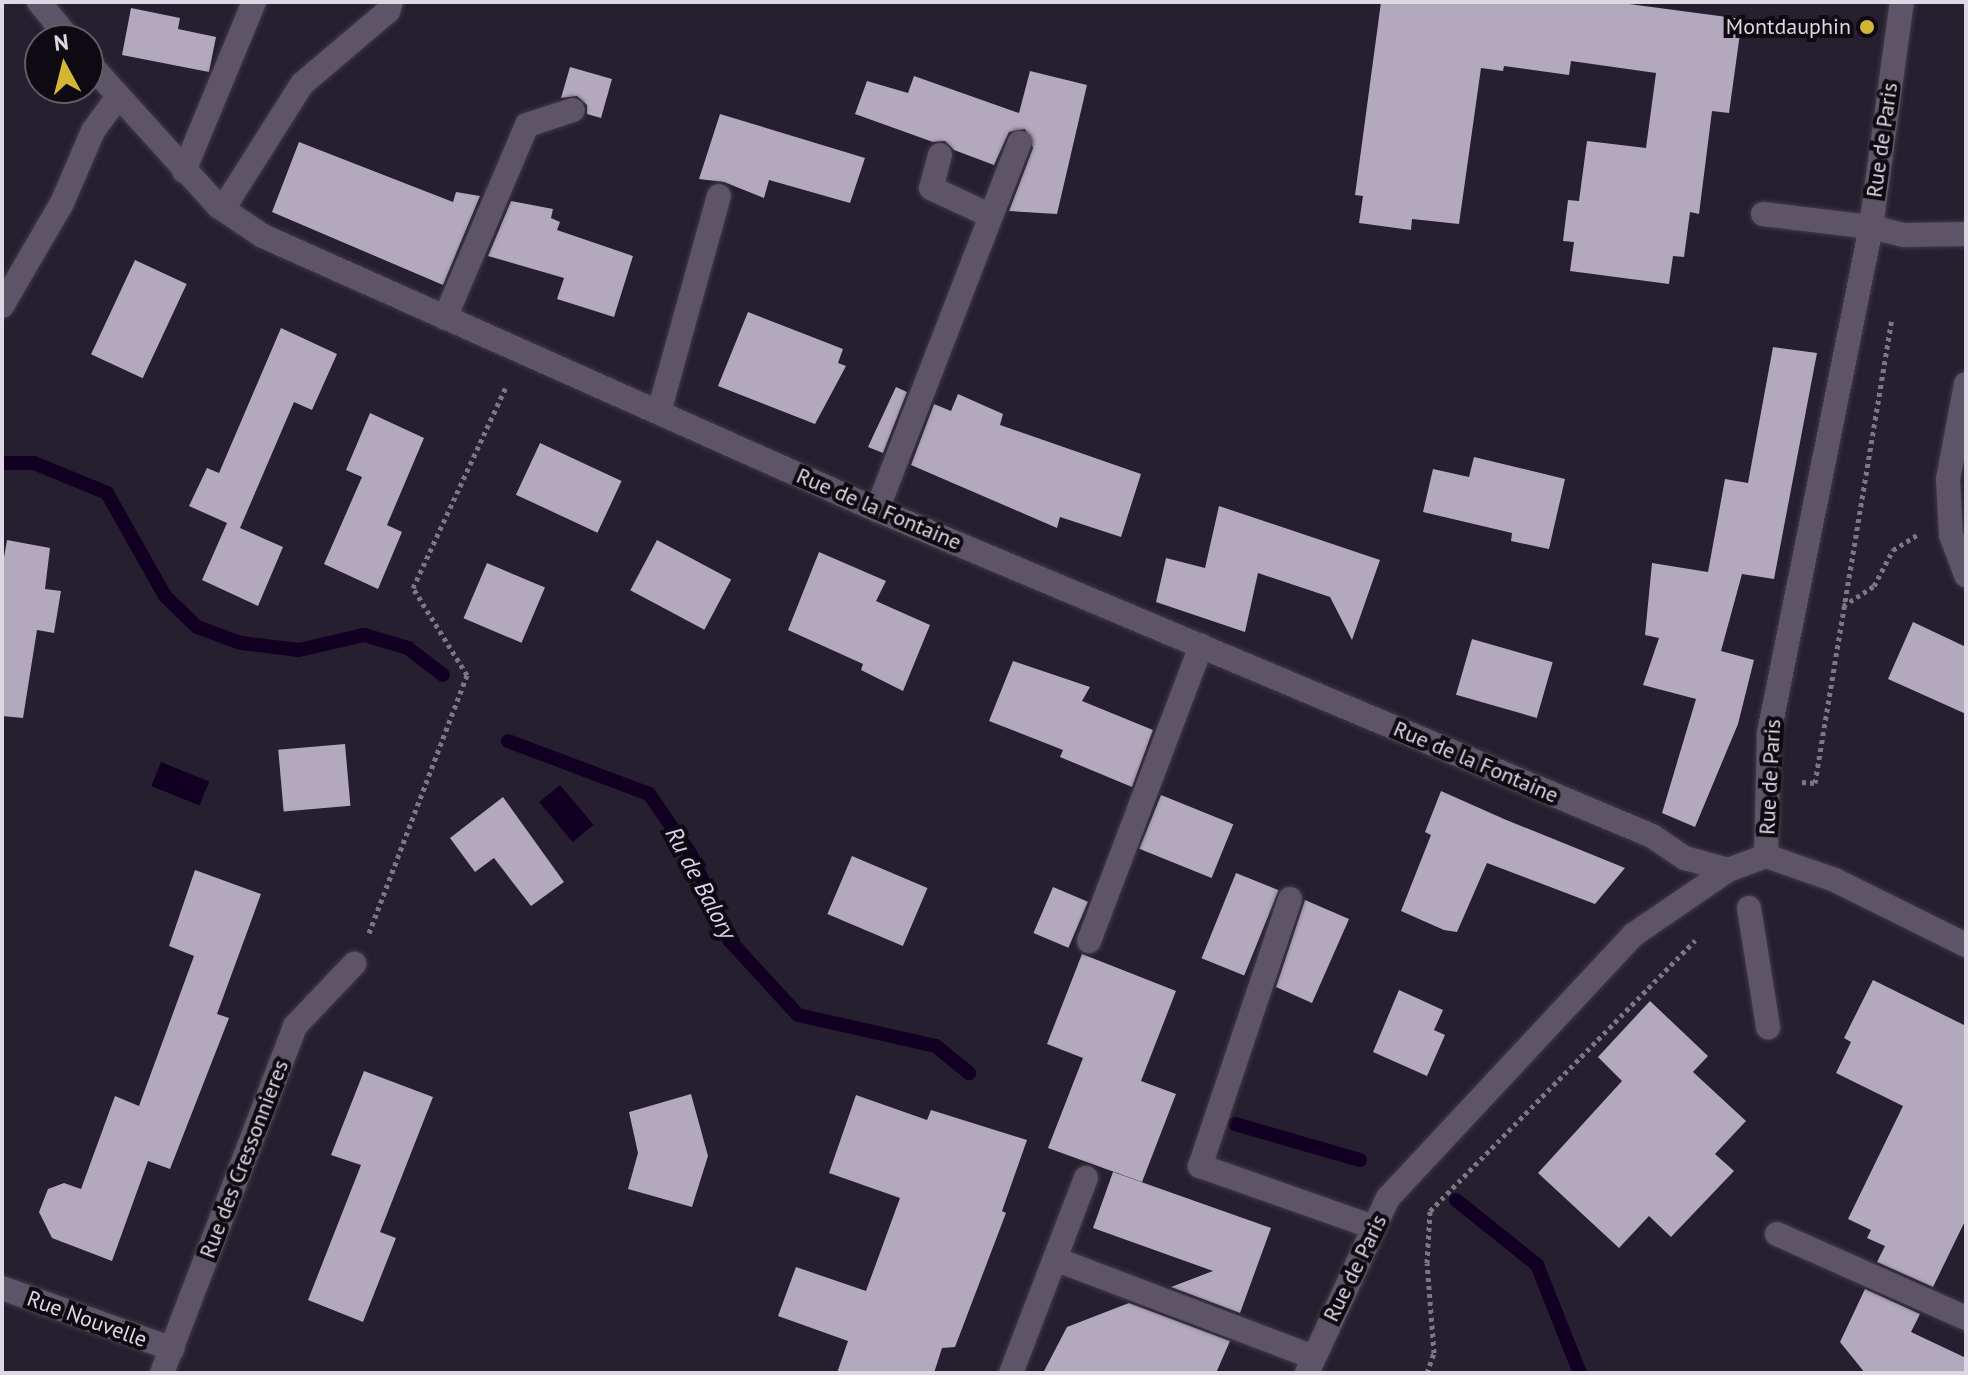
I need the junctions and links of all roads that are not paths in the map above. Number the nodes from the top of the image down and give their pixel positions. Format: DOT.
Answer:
graph roads {
  1 [pos="39,2"];
  2 [pos="254,2"];
  3 [pos="391,2"];
  4 [pos="1902,2"];
  5 [pos="57,24"];
  6 [pos="104,82"];
  7 [pos="117,98"];
  8 [pos="573,110"];
  9 [pos="1019,143"];
  10 [pos="940,155"];
  11 [pos="184,171"];
  12 [pos="719,196"];
  13 [pos="223,209"];
  14 [pos="1763,214"];
  15 [pos="991,216"];
  16 [pos="1871,227"];
  17 [pos="1966,234"];
  18 [pos="2,306"];
  19 [pos="445,318"];
  20 [pos="1966,384"];
  21 [pos="659,412"];
  22 [pos="877,510"];
  23 [pos="1966,575"];
  24 [pos="1201,646"];
  25 [pos="1766,856"];
  26 [pos="1728,870"];
  27 [pos="1290,899"];
  28 [pos="1749,908"];
  29 [pos="1089,941"];
  30 [pos="1966,945"];
  31 [pos="354,964"];
  32 [pos="1768,1027"];
  33 [pos="1086,1178"];
  34 [pos="1373,1227"];
  35 [pos="1777,1234"];
  36 [pos="1055,1259"];
  37 [pos="2,1288"];
  38 [pos="1966,1318"];
  39 [pos="172,1349"];
  40 [pos="1310,1365"];
  41 [pos="162,1373"];
  42 [pos="1011,1373"];
  1 -- 5 [label="street"];
  2 -- 11 [label="street"];
  3 -- 13 [label="street"];
  4 -- 16 [label="street, Rue de Paris"];
  6 -- 7 [label="street, Rue de la Fontaine"];
  7 -- 11 [label="street, Rue de la Fontaine"];
  7 -- 18 [label="street"];
  8 -- 19 [label="street"];
  9 -- 15 [label="street"];
  10 -- 15 [label="street"];
  11 -- 13 [label="street, Rue de la Fontaine"];
  12 -- 21 [label="street"];
  13 -- 19 [label="street, Rue de la Fontaine"];
  14 -- 16 [label="street"];
  15 -- 22 [label="street"];
  16 -- 17 [label="street"];
  16 -- 25 [label="street, Rue de Paris"];
  19 -- 21 [label="street, Rue de la Fontaine"];
  20 -- 23 [label="street"];
  21 -- 22 [label="street, Rue de la Fontaine"];
  22 -- 24 [label="street, Rue de la Fontaine"];
  24 -- 26 [label="street, Rue de la Fontaine"];
  24 -- 29 [label="street"];
  25 -- 26 [label="street, Rue de Paris"];
  25 -- 30 [label="street"];
  26 -- 34 [label="street, Rue de Paris"];
  27 -- 34 [label="street"];
  28 -- 32 [label="street"];
  31 -- 39 [label="street, Rue des Cressonnieres"];
  33 -- 36 [label="street"];
  34 -- 40 [label="street, Rue de Paris"];
  35 -- 38 [label="street"];
  36 -- 40 [label="street"];
  36 -- 42 [label="street"];
  37 -- 39 [label="street, Rue Nouvelle"];
  39 -- 41 [label="street, Rue des Cressonnieres"];
}
